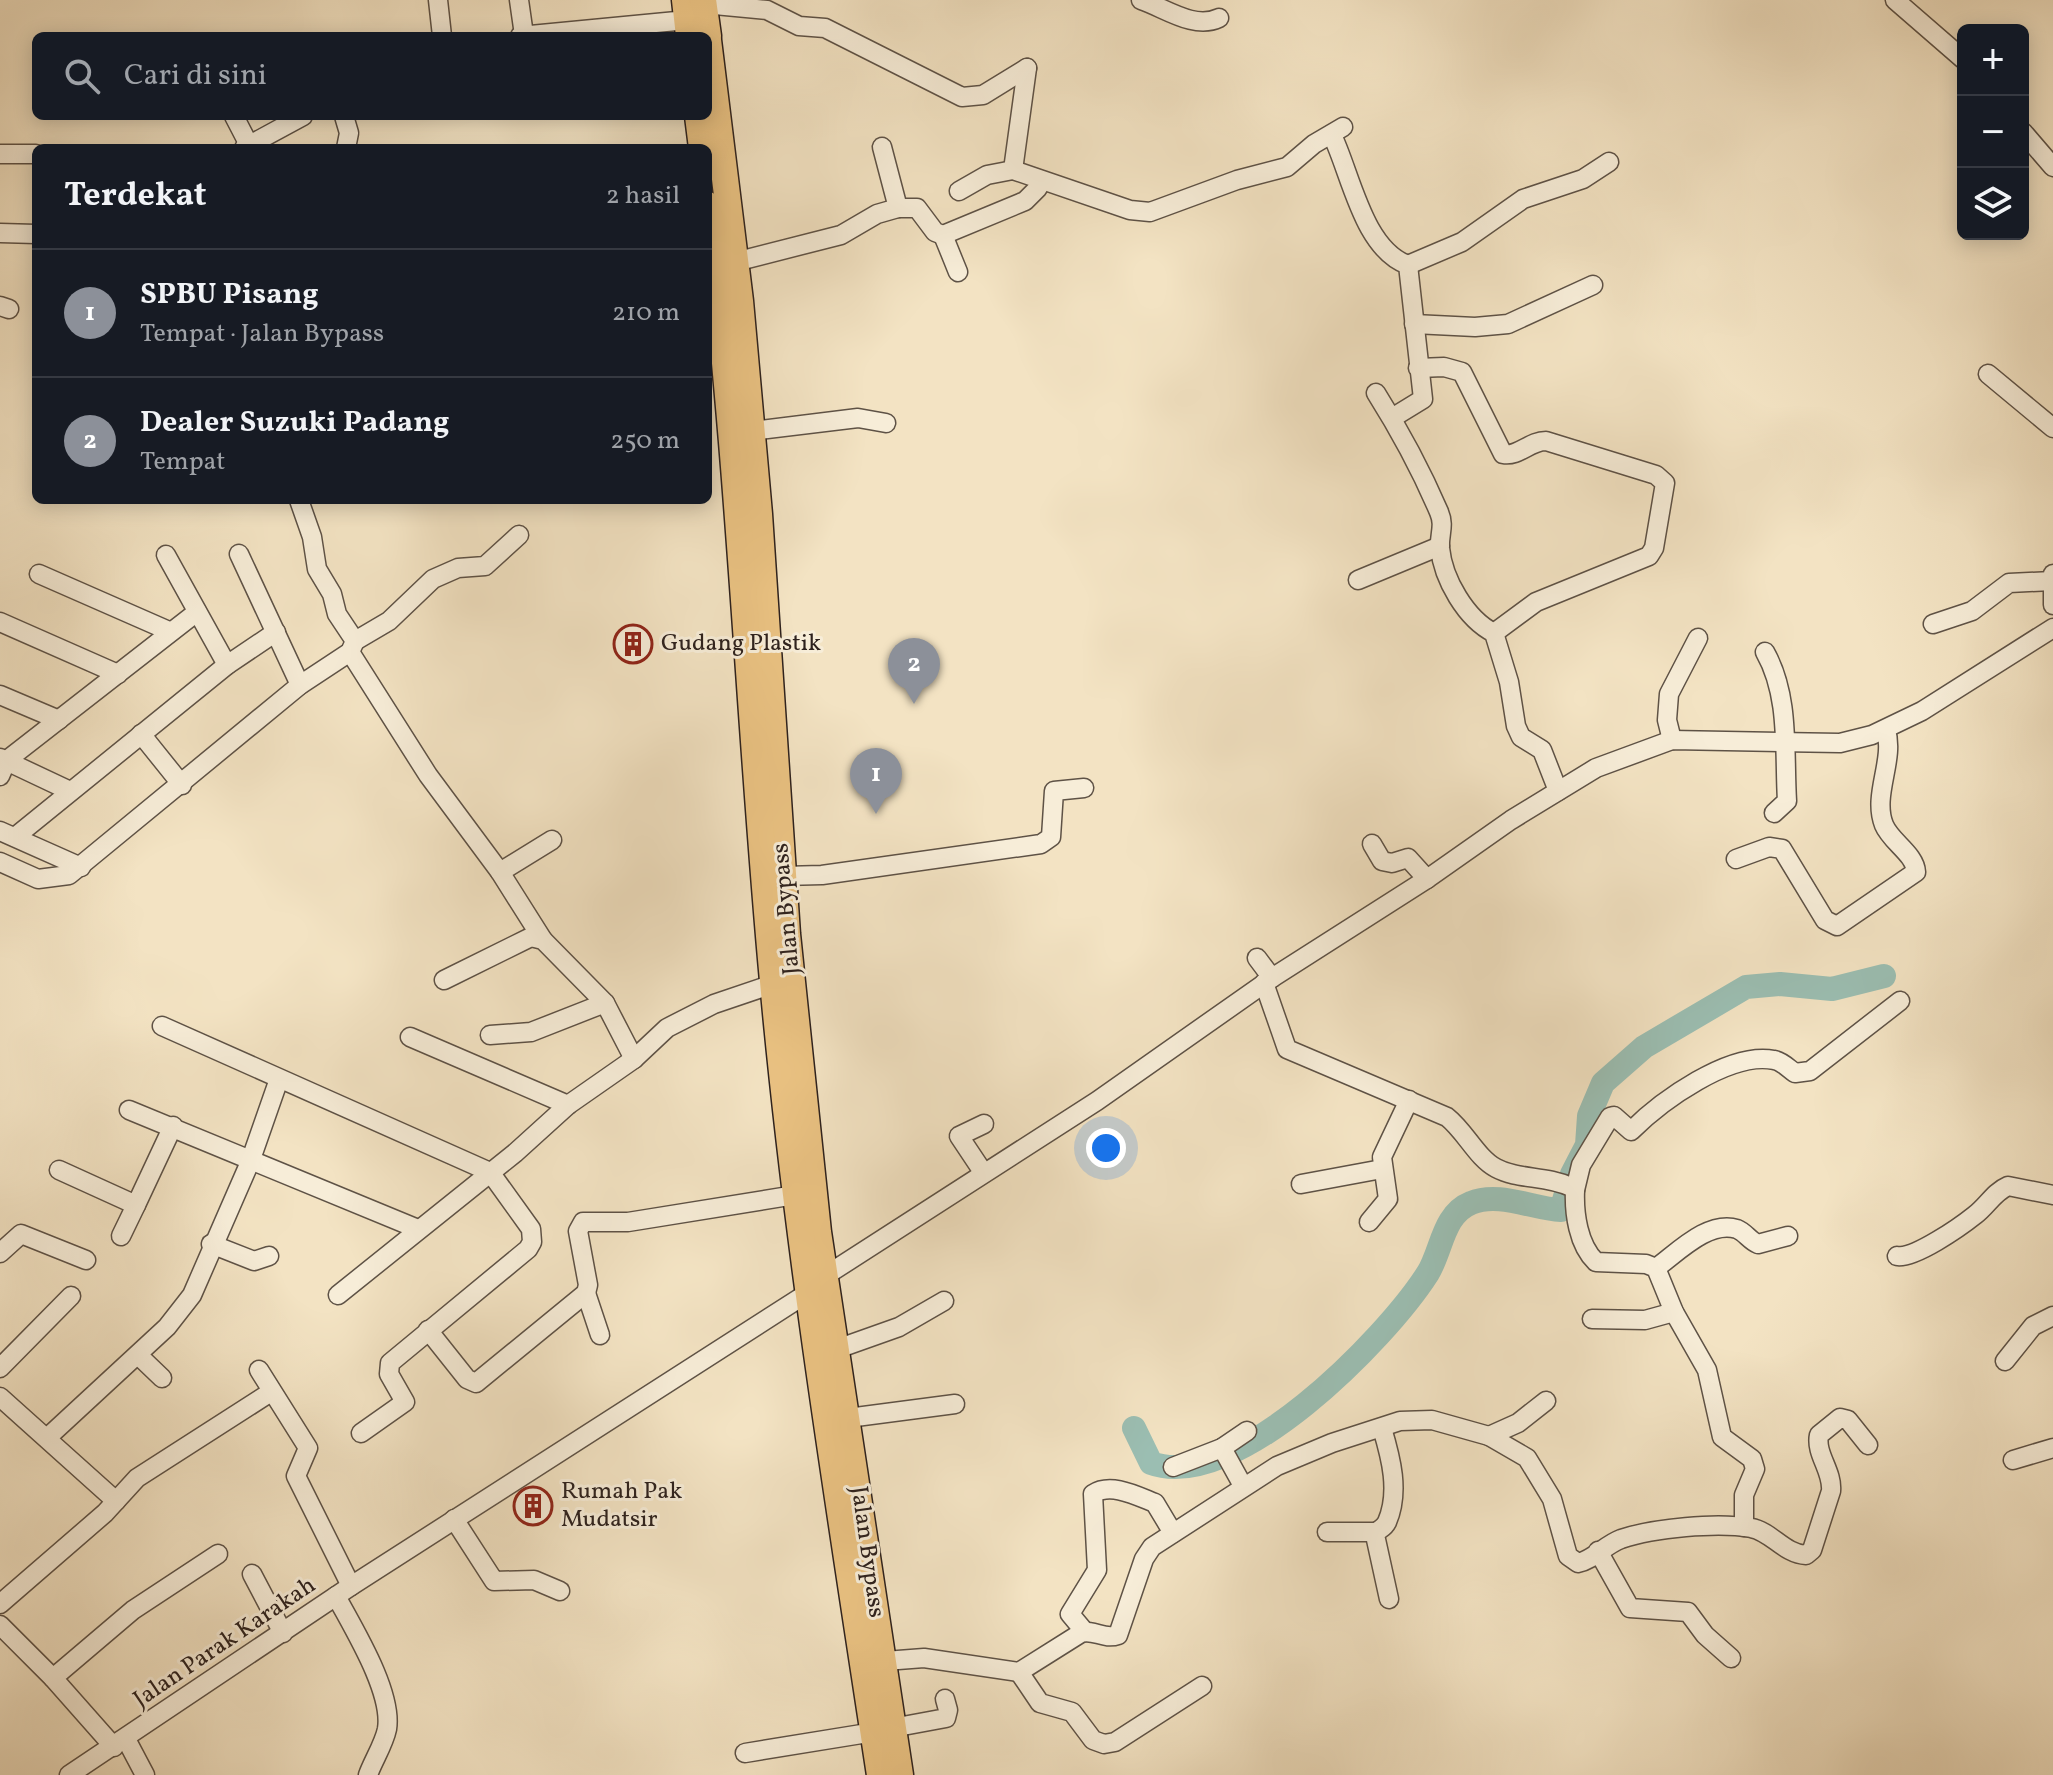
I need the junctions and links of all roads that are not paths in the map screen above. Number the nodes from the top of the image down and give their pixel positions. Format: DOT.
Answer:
graph roads {
  1 [pos="438,0"];
  2 [pos="519,0"];
  3 [pos="1141,0"];
  4 [pos="1895,0"];
  5 [pos="1219,18"];
  6 [pos="698,19"];
  7 [pos="442,32"];
  8 [pos="522,32"];
  9 [pos="563,32"];
  10 [pos="1957,54"];
  11 [pos="712,111"];
  12 [pos="236,120"];
  13 [pos="296,120"];
  14 [pos="345,120"];
  15 [pos="698,120"];
  16 [pos="2029,139"];
  17 [pos="246,144"];
  18 [pos="251,144"];
  19 [pos="347,144"];
  20 [pos="702,144"];
  21 [pos="882,147"];
  22 [pos="0,154"];
  23 [pos="32,154"];
  24 [pos="1609,162"];
  25 [pos="2053,167"];
  26 [pos="1013,170"];
  27 [pos="1038,188"];
  28 [pos="959,191"];
  29 [pos="898,208"];
  30 [pos="712,230"];
  31 [pos="0,233"];
  32 [pos="32,234"];
  33 [pos="943,235"];
  34 [pos="735,262"];
  35 [pos="1408,265"];
  36 [pos="958,272"];
  37 [pos="1593,285"];
  38 [pos="1414,324"];
  39 [pos="1418,368"];
  40 [pos="1988,374"];
  41 [pos="1376,393"];
  42 [pos="1392,418"];
  43 [pos="886,423"];
  44 [pos="2053,428"];
  45 [pos="746,445"];
  46 [pos="300,504"];
  47 [pos="519,535"];
  48 [pos="1440,546"];
  49 [pos="239,554"];
  50 [pos="166,555"];
  51 [pos="39,574"];
  52 [pos="2052,578"];
  53 [pos="1358,580"];
  54 [pos="2053,605"];
  55 [pos="197,612"];
  56 [pos="0,622"];
  57 [pos="1933,624"];
  58 [pos="2053,628"];
  59 [pos="169,631"];
  60 [pos="276,632"];
  61 [pos="1494,633"];
  62 [pos="1698,638"];
  63 [pos="352,646"];
  64 [pos="1765,652"];
  65 [pos="227,665"];
  66 [pos="118,674"];
  67 [pos="300,685"];
  68 [pos="0,695"];
  69 [pos="59,720"];
  70 [pos="1886,730"];
  71 [pos="141,734"];
  72 [pos="1672,740"];
  73 [pos="1784,741"];
  74 [pos="2,765"];
  75 [pos="182,785"];
  76 [pos="1084,788"];
  77 [pos="70,791"];
  78 [pos="1558,791"];
  79 [pos="1774,813"];
  80 [pos="7,834"];
  81 [pos="552,840"];
  82 [pos="1372,844"];
  83 [pos="1736,859"];
  84 [pos="0,862"];
  85 [pos="81,867"];
  86 [pos="500,872"];
  87 [pos="783,876"];
  88 [pos="1427,879"];
  89 [pos="543,940"];
  90 [pos="1257,958"];
  91 [pos="444,980"];
  92 [pos="1268,981"];
  93 [pos="773,984"];
  94 [pos="1900,1001"];
  95 [pos="605,1003"];
  96 [pos="162,1026"];
  97 [pos="490,1035"];
  98 [pos="410,1037"];
  99 [pos="634,1059"];
  100 [pos="279,1079"];
  101 [pos="1409,1100"];
  102 [pos="568,1105"];
  103 [pos="129,1110"];
  104 [pos="984,1124"];
  105 [pos="173,1126"];
  106 [pos="250,1162"];
  107 [pos="1382,1169"];
  108 [pos="59,1170"];
  109 [pos="490,1172"];
  110 [pos="983,1172"];
  111 [pos="1301,1184"];
  112 [pos="1571,1187"];
  113 [pos="795,1195"];
  114 [pos="2053,1195"];
  115 [pos="136,1205"];
  116 [pos="1369,1222"];
  117 [pos="418,1229"];
  118 [pos="121,1236"];
  119 [pos="1788,1236"];
  120 [pos="211,1244"];
  121 [pos="0,1253"];
  122 [pos="269,1256"];
  123 [pos="1897,1256"];
  124 [pos="86,1260"];
  125 [pos="1656,1268"];
  126 [pos="816,1285"];
  127 [pos="586,1293"];
  128 [pos="338,1295"];
  129 [pos="71,1296"];
  130 [pos="944,1301"];
  131 [pos="1674,1312"];
  132 [pos="2053,1316"];
  133 [pos="1592,1319"];
  134 [pos="428,1330"];
  135 [pos="600,1335"];
  136 [pos="837,1349"];
  137 [pos="138,1355"];
  138 [pos="2005,1361"];
  139 [pos="0,1368"];
  140 [pos="259,1370"];
  141 [pos="162,1378"];
  142 [pos="271,1392"];
  143 [pos="0,1397"];
  144 [pos="1546,1401"];
  145 [pos="955,1404"];
  146 [pos="848,1418"];
  147 [pos="1382,1428"];
  148 [pos="1247,1431"];
  149 [pos="361,1433"];
  150 [pos="1489,1436"];
  151 [pos="48,1437"];
  152 [pos="1868,1445"];
  153 [pos="2053,1448"];
  154 [pos="1225,1452"];
  155 [pos="2013,1460"];
  156 [pos="1173,1467"];
  157 [pos="1243,1486"];
  158 [pos="116,1501"];
  159 [pos="454,1519"];
  160 [pos="1744,1527"];
  161 [pos="1327,1532"];
  162 [pos="1376,1532"];
  163 [pos="1173,1533"];
  164 [pos="1598,1551"];
  165 [pos="218,1554"];
  166 [pos="252,1574"];
  167 [pos="344,1591"];
  168 [pos="560,1591"];
  169 [pos="1389,1599"];
  170 [pos="0,1604"];
  171 [pos="0,1625"];
  172 [pos="1085,1632"];
  173 [pos="283,1633"];
  174 [pos="1731,1658"];
  175 [pos="885,1661"];
  176 [pos="1019,1672"];
  177 [pos="53,1678"];
  178 [pos="1202,1686"];
  179 [pos="945,1699"];
  180 [pos="883,1730"];
  181 [pos="120,1743"];
  182 [pos="745,1753"];
  183 [pos="69,1775"];
  184 [pos="145,1775"];
  185 [pos="368,1775"];
  186 [pos="880,1775"];
  187 [pos="900,1775"];
  1 -- 7 [label="street"];
  2 -- 8 [label="street"];
  3 -- 5 [label="street"];
  4 -- 10 [label="street"];
  6 -- 9 [label="street"];
  6 -- 26 [label="street"];
  11 -- 34 [label="highway, Jalan Bypass"];
  12 -- 17 [label="street"];
  13 -- 18 [label="street"];
  14 -- 19 [label="street"];
  15 -- 20 [label="highway"];
  16 -- 25 [label="street"];
  21 -- 29 [label="street"];
  22 -- 23 [label="street"];
  24 -- 35 [label="street"];
  26 -- 28 [label="street"];
  26 -- 35 [label="street"];
  27 -- 33 [label="street"];
  29 -- 33 [label="street"];
  29 -- 34 [label="street"];
  30 -- 45 [label="highway"];
  31 -- 32 [label="street"];
  33 -- 36 [label="street"];
  34 -- 45 [label="highway, Jalan Bypass"];
  35 -- 38 [label="street"];
  37 -- 38 [label="street"];
  38 -- 39 [label="street"];
  39 -- 42 [label="street"];
  39 -- 61 [label="street"];
  40 -- 44 [label="street"];
  41 -- 42 [label="street"];
  42 -- 48 [label="street"];
  43 -- 45 [label="street"];
  45 -- 87 [label="highway, Jalan Bypass"];
  45 -- 93 [label="highway, Jalan Bypass"];
  46 -- 63 [label="street"];
  47 -- 63 [label="street"];
  48 -- 53 [label="street"];
  48 -- 61 [label="street"];
  49 -- 60 [label="street"];
  50 -- 55 [label="street"];
  51 -- 59 [label="street"];
  52 -- 54 [label="street"];
  52 -- 57 [label="street"];
  55 -- 59 [label="street"];
  55 -- 65 [label="street"];
  56 -- 66 [label="street"];
  58 -- 70 [label="street"];
  59 -- 66 [label="street"];
  60 -- 65 [label="street"];
  60 -- 67 [label="street"];
  61 -- 78 [label="street"];
  62 -- 72 [label="street"];
  63 -- 67 [label="street"];
  63 -- 86 [label="street"];
  64 -- 73 [label="street"];
  65 -- 71 [label="street"];
  66 -- 69 [label="street"];
  67 -- 75 [label="street"];
  68 -- 69 [label="street"];
  69 -- 74 [label="street"];
  70 -- 73 [label="street"];
  70 -- 83 [label="street"];
  71 -- 75 [label="street"];
  71 -- 77 [label="street"];
  72 -- 73 [label="street"];
  72 -- 78 [label="street, Jalan Parak Karakah"];
  73 -- 79 [label="street"];
  74 -- 77 [label="street"];
  75 -- 85 [label="street"];
  76 -- 87 [label="street"];
  77 -- 80 [label="street"];
  78 -- 88 [label="street, Jalan Parak Karakah"];
  80 -- 85 [label="street"];
  81 -- 86 [label="street"];
  82 -- 88 [label="street"];
  84 -- 85 [label="street"];
  86 -- 89 [label="street"];
  87 -- 126 [label="highway, Jalan Bypass"];
  88 -- 92 [label="street, Jalan Parak Karakah"];
  89 -- 91 [label="street"];
  89 -- 95 [label="street"];
  90 -- 92 [label="street"];
  92 -- 101 [label="street"];
  92 -- 110 [label="street, Jalan Parak Karakah"];
  93 -- 99 [label="street"];
  93 -- 113 [label="highway, Jalan Bypass"];
  94 -- 112 [label="street"];
  95 -- 97 [label="street"];
  95 -- 99 [label="street"];
  96 -- 100 [label="street"];
  98 -- 102 [label="street"];
  99 -- 102 [label="street"];
  100 -- 106 [label="street"];
  100 -- 109 [label="street"];
  101 -- 107 [label="street"];
  101 -- 112 [label="street"];
  102 -- 109 [label="street"];
  103 -- 105 [label="street"];
  104 -- 110 [label="street"];
  105 -- 106 [label="street"];
  105 -- 115 [label="street"];
  106 -- 117 [label="street"];
  106 -- 120 [label="street"];
  107 -- 111 [label="street"];
  107 -- 116 [label="street"];
  108 -- 115 [label="street"];
  109 -- 117 [label="street"];
  109 -- 134 [label="street"];
  110 -- 126 [label="street, Jalan Parak Karakah"];
  112 -- 125 [label="street"];
  113 -- 126 [label="highway, Jalan Bypass"];
  113 -- 127 [label="street"];
  114 -- 123 [label="street"];
  115 -- 118 [label="street"];
  117 -- 128 [label="street"];
  119 -- 125 [label="street"];
  120 -- 122 [label="street"];
  120 -- 137 [label="street"];
  121 -- 124 [label="street"];
  125 -- 131 [label="street"];
  126 -- 136 [label="highway, Jalan Bypass"];
  126 -- 159 [label="street, Jalan Parak Karakah"];
  126 -- 180 [label="highway"];
  127 -- 134 [label="street"];
  127 -- 135 [label="street"];
  129 -- 139 [label="street"];
  130 -- 136 [label="street"];
  131 -- 133 [label="street"];
  131 -- 160 [label="street"];
  132 -- 138 [label="street"];
  134 -- 149 [label="street"];
  136 -- 146 [label="highway, Jalan Bypass"];
  137 -- 141 [label="street"];
  137 -- 151 [label="street"];
  140 -- 142 [label="street"];
  142 -- 158 [label="street"];
  142 -- 167 [label="street"];
  143 -- 151 [label="street"];
  144 -- 150 [label="street"];
  145 -- 146 [label="street"];
  146 -- 175 [label="highway, Jalan Bypass"];
  147 -- 150 [label="street"];
  147 -- 157 [label="street"];
  147 -- 162 [label="street"];
  148 -- 154 [label="street"];
  150 -- 164 [label="street"];
  151 -- 158 [label="street"];
  152 -- 160 [label="street"];
  153 -- 155 [label="street"];
  154 -- 156 [label="street"];
  154 -- 157 [label="street"];
  157 -- 163 [label="street"];
  158 -- 170 [label="street"];
  159 -- 167 [label="street, Jalan Parak Karakah"];
  159 -- 168 [label="street"];
  160 -- 164 [label="street"];
  161 -- 162 [label="street"];
  162 -- 169 [label="street"];
  163 -- 172 [label="street"];
  163 -- 172 [label="street"];
  164 -- 174 [label="street"];
  165 -- 177 [label="street"];
  166 -- 173 [label="street"];
  167 -- 173 [label="street, Jalan Parak Karakah"];
  167 -- 185 [label="street"];
  171 -- 177 [label="street"];
  172 -- 176 [label="street"];
  173 -- 181 [label="street, Jalan Parak Karakah"];
  175 -- 176 [label="street"];
  175 -- 180 [label="highway, Jalan Bypass"];
  176 -- 178 [label="street"];
  177 -- 181 [label="street"];
  179 -- 180 [label="street"];
  180 -- 182 [label="street"];
  180 -- 186 [label="highway"];
  180 -- 187 [label="highway, Jalan Bypass"];
  181 -- 183 [label="street, Jalan Parak Karakah"];
  181 -- 184 [label="street"];
}
